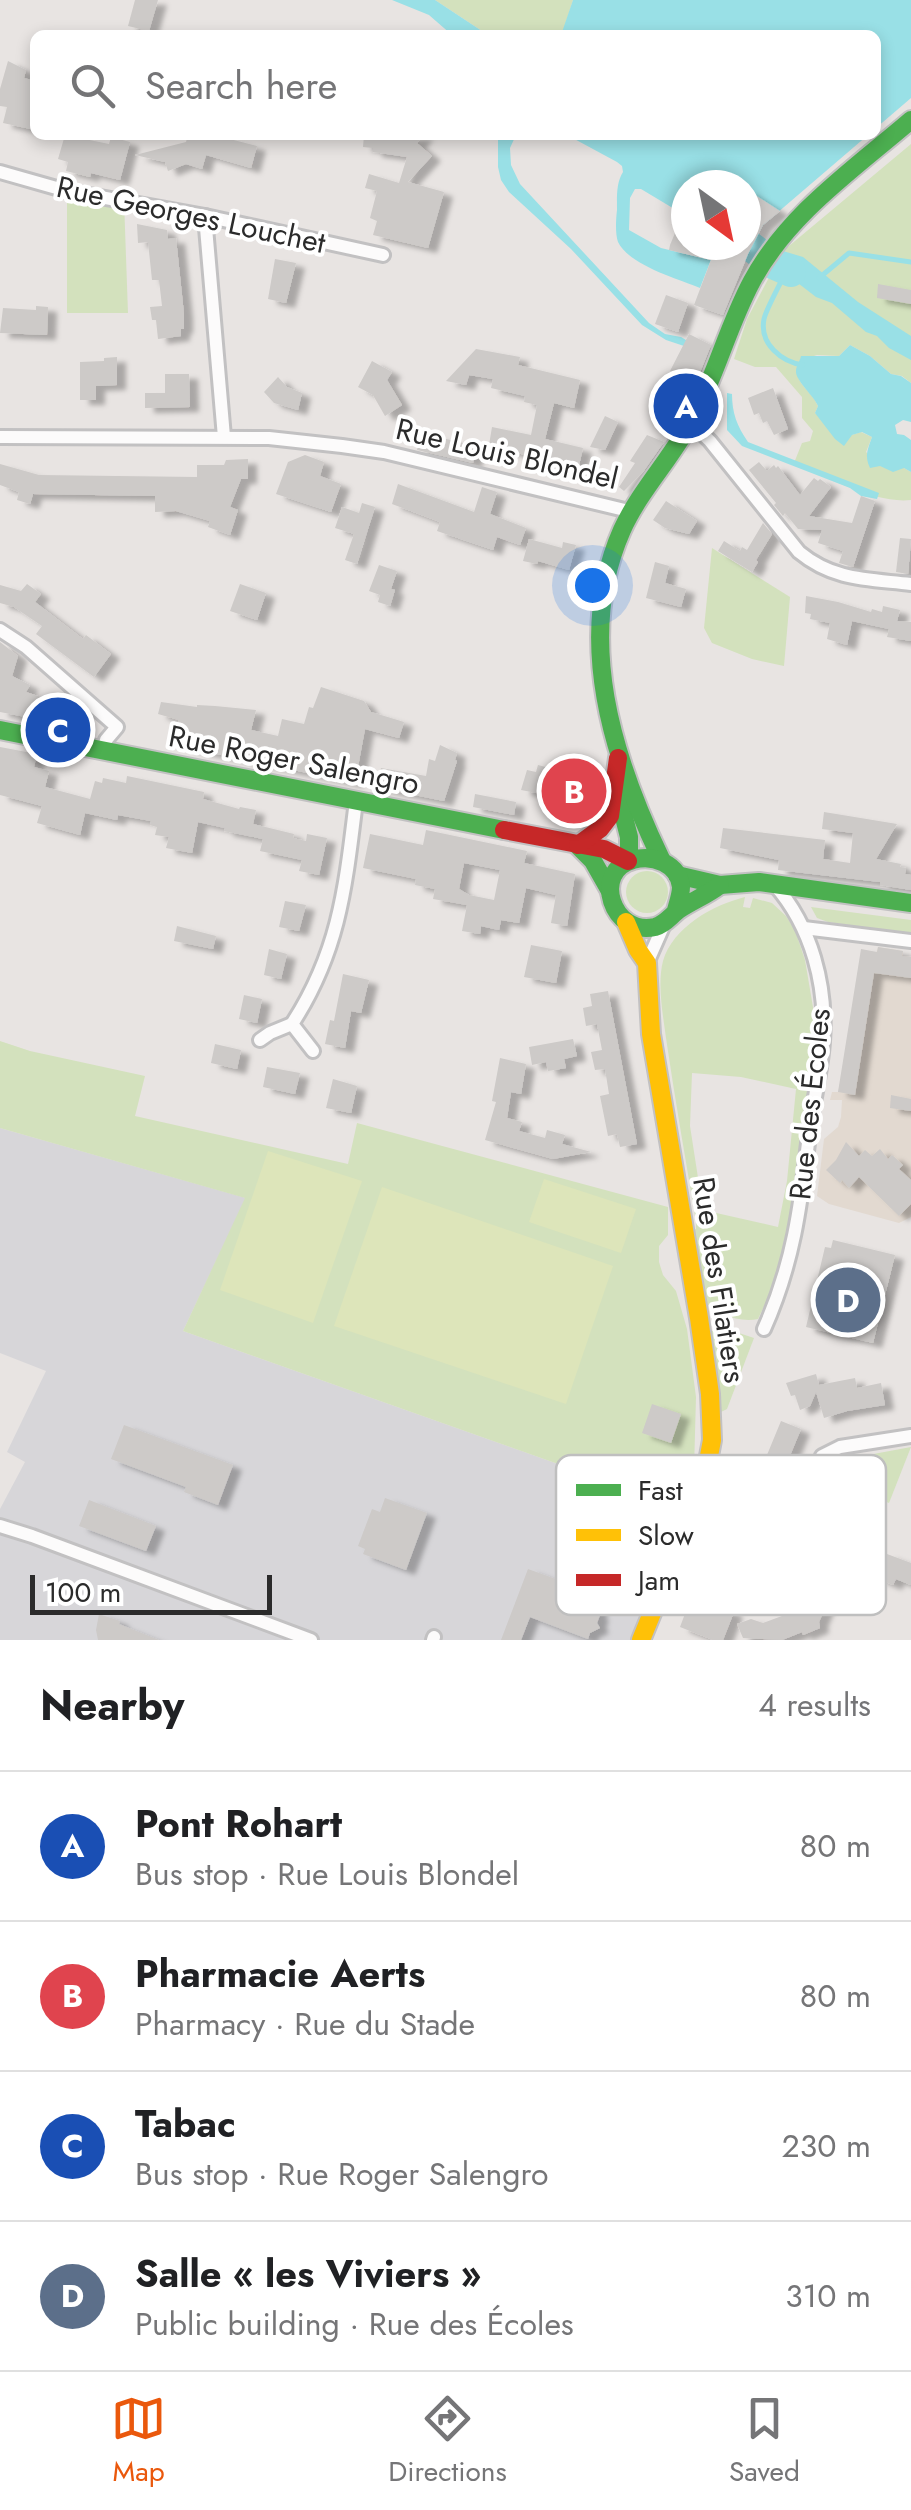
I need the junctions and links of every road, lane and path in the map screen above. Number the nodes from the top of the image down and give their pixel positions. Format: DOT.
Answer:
graph roads {
  1 [pos="911,120"];
  2 [pos="0,172"];
  3 [pos="205,216"];
  4 [pos="382,255"];
  5 [pos="691,423"];
  6 [pos="0,437"];
  7 [pos="224,437"];
  8 [pos="633,512"];
  9 [pos="911,584"];
  10 [pos="0,630"];
  11 [pos="0,730"];
  12 [pos="104,750"];
  13 [pos="618,758"];
  14 [pos="614,780"];
  15 [pos="354,800"];
  16 [pos="577,845"];
  17 [pos="628,860"];
  18 [pos="660,860"];
  19 [pos="677,875"];
  20 [pos="774,884"];
  21 [pos="720,885"];
  22 [pos="610,890"];
  23 [pos="911,904"];
  24 [pos="671,916"];
  25 [pos="626,922"];
  26 [pos="804,928"];
  27 [pos="911,941"];
  28 [pos="647,963"];
  29 [pos="292,1024"];
  30 [pos="260,1040"];
  31 [pos="312,1051"];
  32 [pos="764,1329"];
  33 [pos="911,1436"];
  34 [pos="709,1455"];
  35 [pos="824,1455"];
  36 [pos="0,1526"];
  37 [pos="651,1615"];
  38 [pos="310,1640"];
  39 [pos="641,1640"];
  1 -- 5 [label="street, Rue Louis Blondel"];
  2 -- 3 [label="street, Rue Georges Louchet"];
  3 -- 4 [label="street, Rue Georges Louchet"];
  3 -- 7 [label="street"];
  5 -- 8 [label="street, Rue Louis Blondel"];
  5 -- 9 [label="street"];
  6 -- 7 [label="street, Rue Louis Blondel"];
  7 -- 8 [label="street, Rue Louis Blondel"];
  8 -- 13 [label="street"];
  10 -- 12 [label="street"];
  11 -- 12 [label="street, Rue Roger Salengro"];
  12 -- 15 [label="street, Rue Roger Salengro"];
  13 -- 14 [label="street"];
  13 -- 18 [label="street"];
  14 -- 16 [label="street"];
  14 -- 17 [label="street"];
  15 -- 16 [label="street, Rue Roger Salengro"];
  15 -- 29 [label="street"];
  16 -- 17 [label="street, Rue Roger Salengro"];
  16 -- 22 [label="street"];
  17 -- 18 [label="street"];
  17 -- 22 [label="street"];
  18 -- 19 [label="street"];
  19 -- 21 [label="street"];
  19 -- 24 [label="street"];
  20 -- 21 [label="street"];
  20 -- 23 [label="street"];
  20 -- 26 [label="street, Rue des Écoles"];
  21 -- 24 [label="street"];
  22 -- 25 [label="street"];
  24 -- 25 [label="street"];
  24 -- 28 [label="street"];
  25 -- 28 [label="street, Rue des Filatiers"];
  26 -- 27 [label="street"];
  26 -- 32 [label="street, Rue des Écoles"];
  28 -- 34 [label="street, Rue des Filatiers"];
  29 -- 30 [label="street"];
  29 -- 31 [label="street"];
  33 -- 35 [label="street"];
  36 -- 38 [label="street"];
  37 -- 39 [label="street, Rue des Filatiers"];
}
